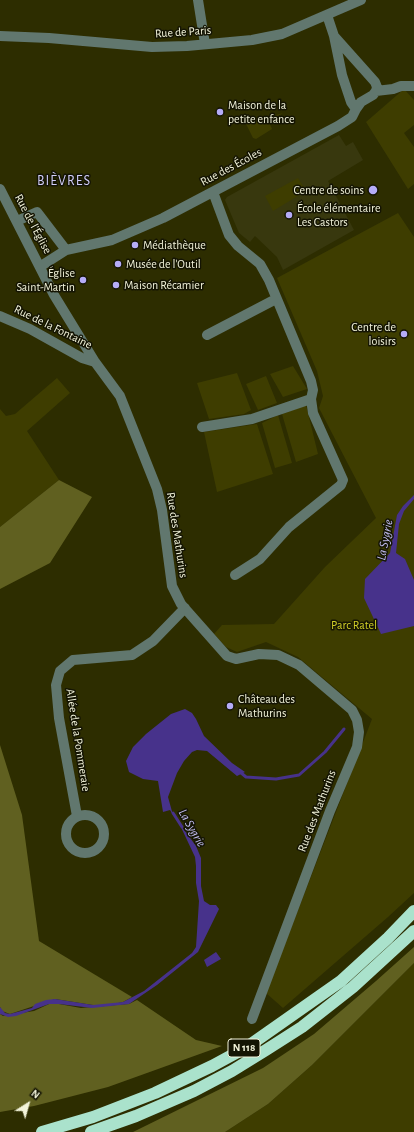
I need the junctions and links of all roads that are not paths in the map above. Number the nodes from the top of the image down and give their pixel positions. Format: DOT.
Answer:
graph roads {
  1 [pos="198,0"];
  2 [pos="361,0"];
  3 [pos="327,15"];
  4 [pos="0,36"];
  5 [pos="334,36"];
  6 [pos="205,44"];
  7 [pos="414,86"];
  8 [pos="376,91"];
  9 [pos="354,113"];
  10 [pos="0,189"];
  11 [pos="213,192"];
  12 [pos="17,221"];
  13 [pos="112,240"];
  14 [pos="66,250"];
  15 [pos="41,266"];
  16 [pos="276,299"];
  17 [pos="0,316"];
  18 [pos="207,335"];
  19 [pos="95,362"];
  20 [pos="310,398"];
  21 [pos="202,427"];
  22 [pos="235,574"];
  23 [pos="185,608"];
  24 [pos="77,816"];
  25 [pos="414,911"];
  26 [pos="414,931"];
  27 [pos="252,1019"];
  28 [pos="42,1132"];
  29 [pos="91,1132"];
  1 -- 6 [label="street"];
  2 -- 3 [label="street, Rue de Paris"];
  3 -- 5 [label="street"];
  3 -- 6 [label="street, Rue de Paris"];
  4 -- 6 [label="street, Rue de Paris"];
  5 -- 8 [label="street"];
  5 -- 9 [label="street"];
  7 -- 8 [label="street"];
  8 -- 9 [label="street, Rue des Écoles"];
  9 -- 11 [label="street, Rue des Écoles"];
  10 -- 12 [label="street, Rue de l'Église"];
  11 -- 13 [label="street, Rue des Écoles"];
  11 -- 16 [label="street"];
  12 -- 14 [label="street"];
  12 -- 15 [label="street, Rue de l'Église"];
  13 -- 14 [label="street, Rue de l'Église"];
  14 -- 15 [label="street, Rue de l'Église"];
  15 -- 19 [label="street, Rue des Mathurins"];
  16 -- 18 [label="street"];
  16 -- 20 [label="street"];
  17 -- 19 [label="street, Rue de la Fontaine"];
  19 -- 23 [label="street, Rue des Mathurins"];
  20 -- 21 [label="street"];
  20 -- 22 [label="street"];
  23 -- 24 [label="street, Allée de la Pommeraie"];
  23 -- 27 [label="street, Rue des Mathurins"];
  25 -- 28 [label="highway, N 118"];
  26 -- 29 [label="highway, N 118"];
}
